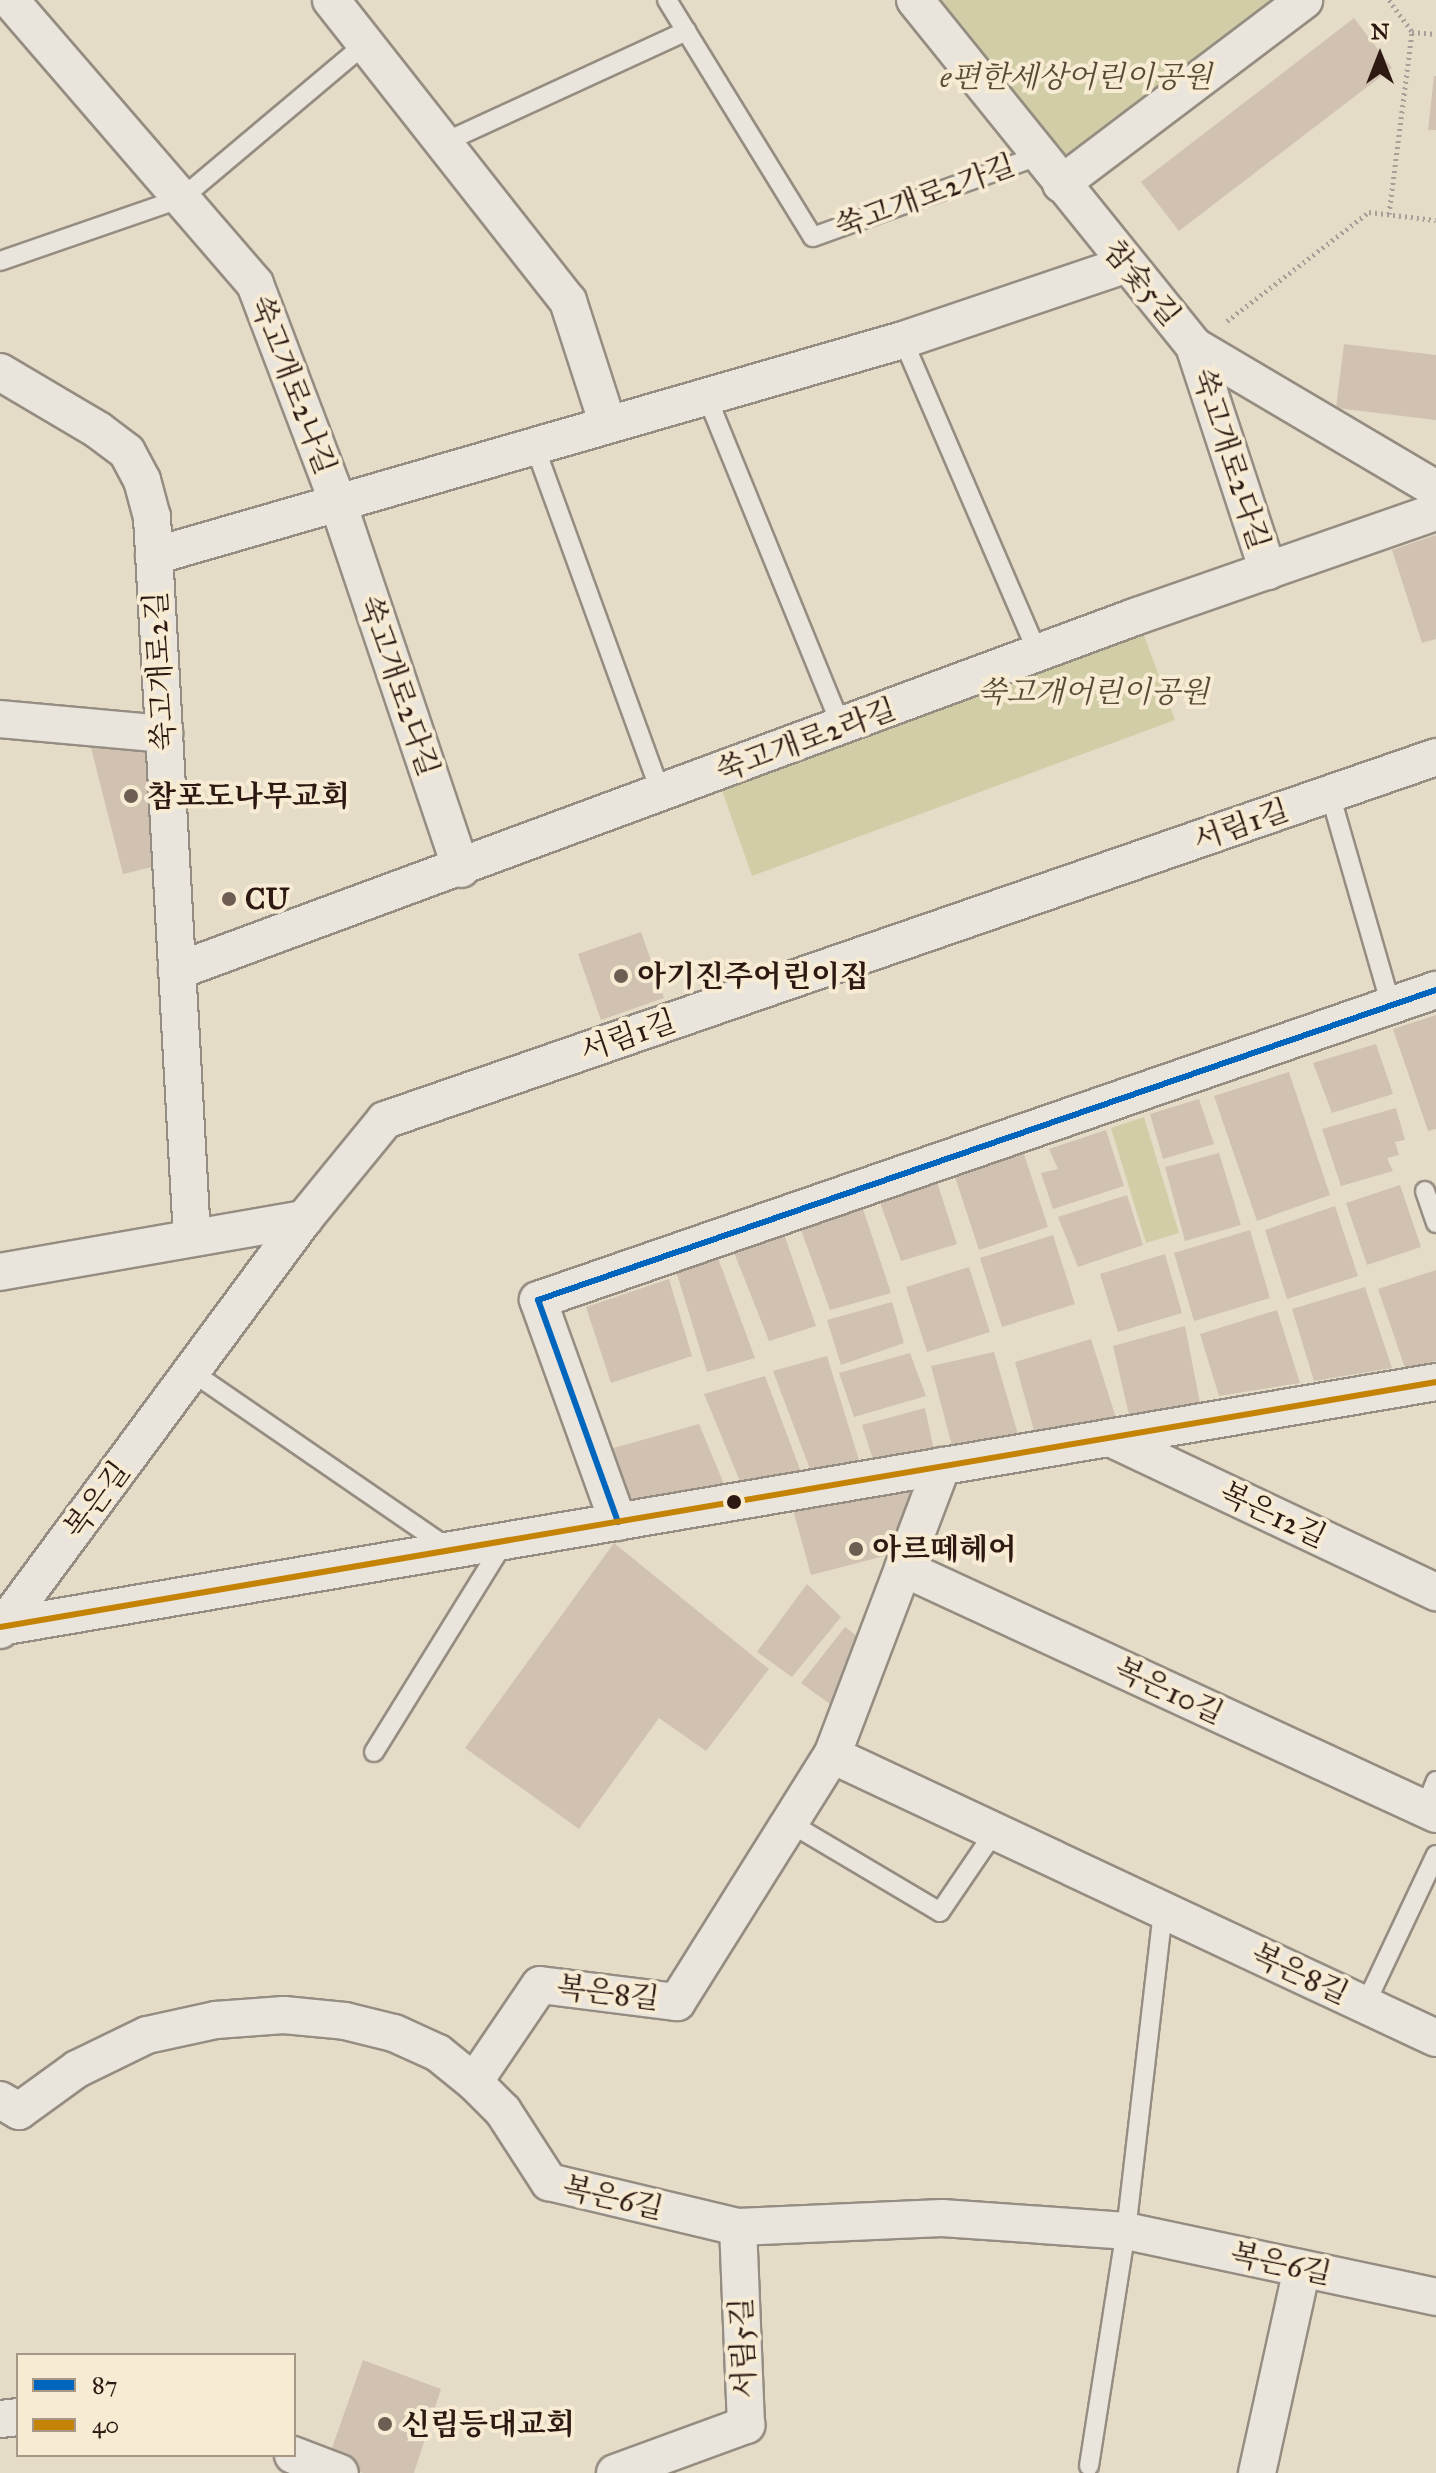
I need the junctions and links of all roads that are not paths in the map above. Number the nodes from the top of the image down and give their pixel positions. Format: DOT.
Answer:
graph roads {
  1 [pos="10,0"];
  2 [pos="331,0"];
  3 [pos="667,0"];
  4 [pos="915,0"];
  5 [pos="1304,0"];
  6 [pos="686,31"];
  7 [pos="365,44"];
  8 [pos="443,143"];
  9 [pos="1038,156"];
  10 [pos="1061,184"];
  11 [pos="182,198"];
  12 [pos="0,261"];
  13 [pos="1125,265"];
  14 [pos="903,340"];
  15 [pos="1194,346"];
  16 [pos="0,372"];
  17 [pos="707,397"];
  18 [pos="608,425"];
  19 [pos="535,447"];
  20 [pos="1436,489"];
  21 [pos="338,503"];
  22 [pos="1436,512"];
  23 [pos="154,556"];
  24 [pos="1268,571"];
  25 [pos="1038,653"];
  26 [pos="0,719"];
  27 [pos="842,727"];
  28 [pos="164,734"];
  29 [pos="1436,758"];
  30 [pos="661,794"];
  31 [pos="1330,794"];
  32 [pos="461,869"];
  33 [pos="177,971"];
  34 [pos="1436,990"];
  35 [pos="1391,1006"];
  36 [pos="1425,1191"];
  37 [pos="304,1219"];
  38 [pos="1436,1223"];
  39 [pos="192,1236"];
  40 [pos="0,1272"];
  41 [pos="192,1372"];
  42 [pos="1436,1382"];
  43 [pos="1110,1438"];
  44 [pos="942,1466"];
  45 [pos="618,1522"];
  46 [pos="505,1541"];
  47 [pos="452,1550"];
  48 [pos="903,1568"];
  49 [pos="1436,1592"];
  50 [pos="1,1628"];
  51 [pos="374,1752"];
  52 [pos="832,1755"];
  53 [pos="1432,1801"];
  54 [pos="790,1823"];
  55 [pos="995,1831"];
  56 [pos="1436,1855"];
  57 [pos="1163,1911"];
  58 [pos="1365,2005"];
  59 [pos="1436,2038"];
  60 [pos="474,2082"];
  61 [pos="0,2100"];
  62 [pos="738,2227"];
  63 [pos="1126,2231"];
  64 [pos="1302,2269"];
  65 [pos="1436,2297"];
  66 [pos="296,2456"];
  67 [pos="1089,2466"];
  68 [pos="340,2473"];
  69 [pos="615,2473"];
  70 [pos="1257,2473"];
  1 -- 11 [label="street, 쑥고개로2나길"];
  2 -- 7 [label="street"];
  3 -- 6 [label="lane, 쑥고개로2가길"];
  4 -- 9 [label="street, 참숯5길"];
  5 -- 10 [label="street"];
  6 -- 8 [label="lane"];
  6 -- 9 [label="lane, 쑥고개로2가길"];
  7 -- 8 [label="street"];
  7 -- 11 [label="lane"];
  8 -- 18 [label="street"];
  9 -- 10 [label="street, 참숯5길"];
  10 -- 13 [label="street, 참숯5길"];
  11 -- 12 [label="lane"];
  11 -- 21 [label="street, 쑥고개로2나길"];
  13 -- 14 [label="street"];
  13 -- 15 [label="street, 참숯5길"];
  14 -- 17 [label="street"];
  14 -- 25 [label="lane"];
  15 -- 20 [label="street, 참숯5길"];
  15 -- 24 [label="street, 쑥고개로2다길"];
  16 -- 23 [label="street, 쑥고개로2길"];
  17 -- 18 [label="street"];
  17 -- 27 [label="lane"];
  18 -- 19 [label="street"];
  19 -- 21 [label="street"];
  19 -- 30 [label="lane"];
  21 -- 23 [label="street"];
  21 -- 32 [label="street, 쑥고개로2다길"];
  22 -- 24 [label="street, 쑥고개로2라길"];
  23 -- 28 [label="street, 쑥고개로2길"];
  24 -- 25 [label="street, 쑥고개로2라길"];
  25 -- 27 [label="street, 쑥고개로2라길"];
  26 -- 28 [label="street"];
  27 -- 30 [label="street, 쑥고개로2라길"];
  28 -- 33 [label="street, 쑥고개로2길"];
  29 -- 31 [label="street, 서림1길"];
  30 -- 32 [label="street, 쑥고개로2라길"];
  31 -- 35 [label="lane, 서림1길"];
  31 -- 37 [label="street, 서림1길"];
  32 -- 33 [label="street, 쑥고개로2라길"];
  33 -- 39 [label="street, 쑥고개로2길"];
  34 -- 35 [label="street"];
  35 -- 45 [label="street"];
  36 -- 38 [label="lane"];
  37 -- 39 [label="street"];
  37 -- 41 [label="street, 복은길"];
  39 -- 40 [label="street"];
  41 -- 47 [label="lane"];
  41 -- 50 [label="street, 복은길"];
  42 -- 43 [label="street, 복은길"];
  43 -- 44 [label="street, 복은길"];
  43 -- 49 [label="street, 복은12길"];
  44 -- 45 [label="street, 복은길"];
  44 -- 48 [label="street, 복은8길"];
  45 -- 46 [label="street, 복은길"];
  46 -- 47 [label="street, 복은길"];
  46 -- 51 [label="lane"];
  47 -- 50 [label="street, 복은길"];
  48 -- 52 [label="street, 복은8길"];
  48 -- 53 [label="street, 복은10길"];
  52 -- 54 [label="street, 복은8길"];
  52 -- 55 [label="street, 복은8길"];
  54 -- 55 [label="lane"];
  54 -- 60 [label="street, 복은8길"];
  55 -- 57 [label="street, 복은8길"];
  56 -- 58 [label="lane"];
  57 -- 58 [label="street, 복은8길"];
  57 -- 63 [label="lane"];
  58 -- 59 [label="street, 복은8길"];
  60 -- 61 [label="street, 복은6길"];
  60 -- 62 [label="street, 복은6길"];
  62 -- 63 [label="street, 복은6길"];
  62 -- 69 [label="street, 서림5길"];
  63 -- 64 [label="street, 복은6길"];
  63 -- 67 [label="lane"];
  64 -- 65 [label="street, 복은6길"];
  64 -- 70 [label="street"];
  66 -- 68 [label="street"];
}
